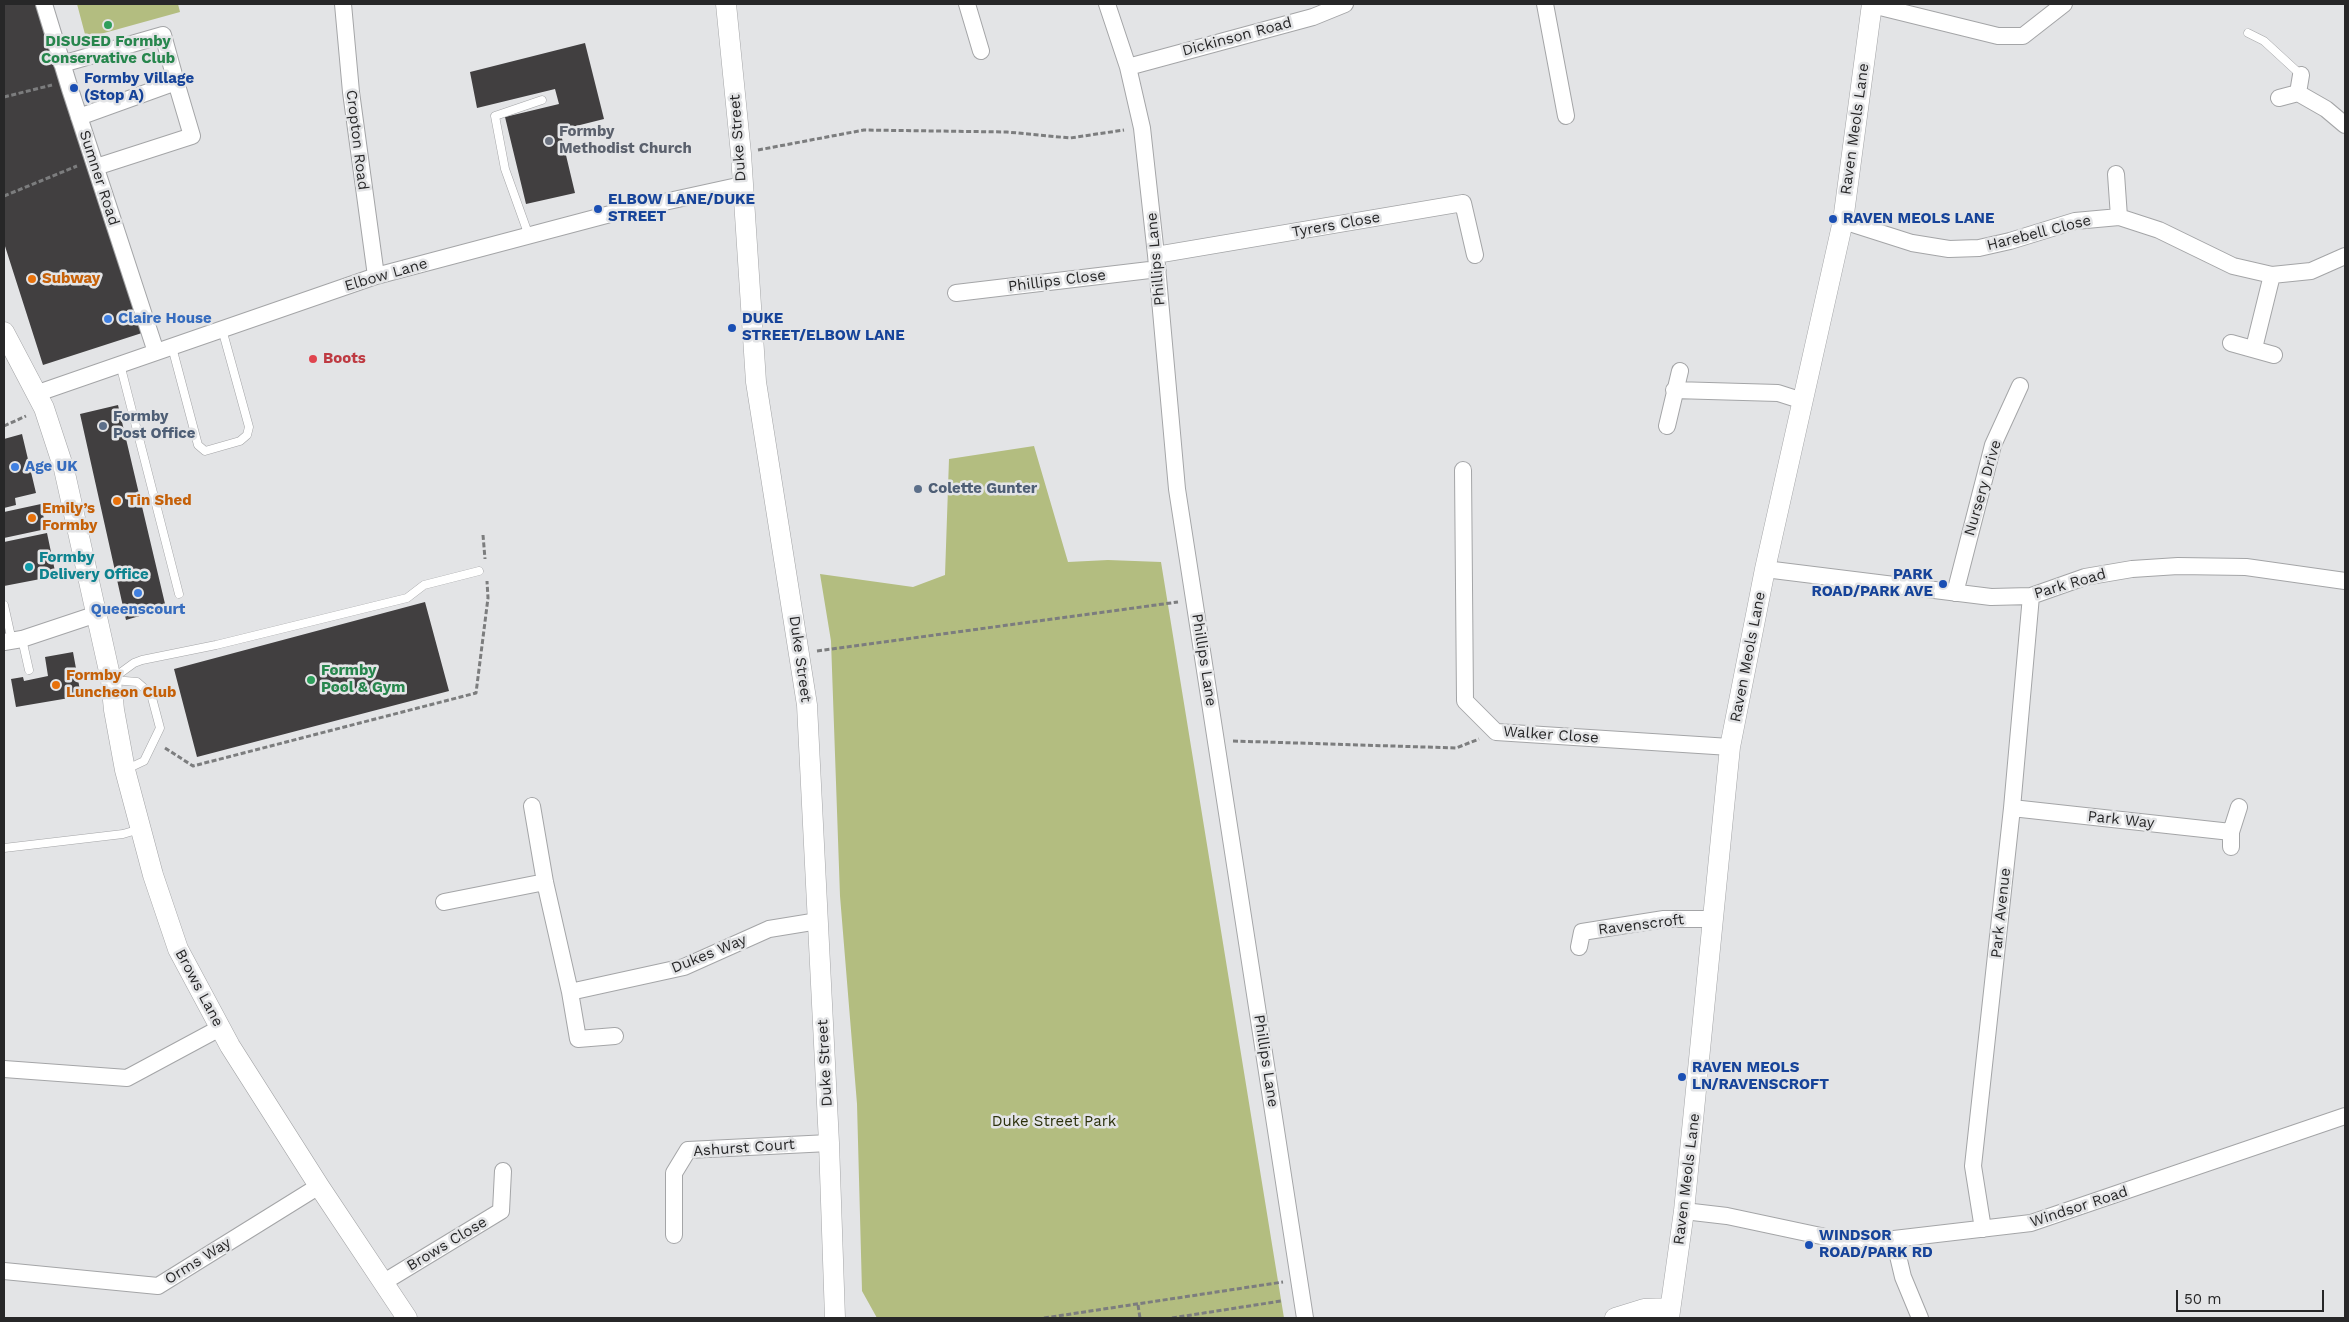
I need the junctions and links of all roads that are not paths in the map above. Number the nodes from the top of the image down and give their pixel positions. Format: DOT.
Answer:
graph roads {
  1 [pos="44,4"];
  2 [pos="343,4"];
  3 [pos="726,4"];
  4 [pos="968,4"];
  5 [pos="1107,4"];
  6 [pos="1345,4"];
  7 [pos="1545,4"];
  8 [pos="1872,4"];
  9 [pos="2064,4"];
  10 [pos="2248,33"];
  11 [pos="981,51"];
  12 [pos="62,64"];
  13 [pos="1128,68"];
  14 [pos="2301,75"];
  15 [pos="176,82"];
  16 [pos="2298,93"];
  17 [pos="2280,98"];
  18 [pos="542,100"];
  19 [pos="1566,116"];
  20 [pos="79,117"];
  21 [pos="2345,125"];
  22 [pos="94,163"];
  23 [pos="2116,174"];
  24 [pos="742,185"];
  25 [pos="2119,217"];
  26 [pos="1843,221"];
  27 [pos="529,236"];
  28 [pos="1475,255"];
  29 [pos="2345,256"];
  30 [pos="1157,262"];
  31 [pos="2272,275"];
  32 [pos="376,276"];
  33 [pos="956,293"];
  34 [pos="222,329"];
  35 [pos="4,332"];
  36 [pos="2231,343"];
  37 [pos="2254,348"];
  38 [pos="164,349"];
  39 [pos="2274,355"];
  40 [pos="120,364"];
  41 [pos="1680,371"];
  42 [pos="2020,386"];
  43 [pos="1674,390"];
  44 [pos="41,401"];
  45 [pos="1803,401"];
  46 [pos="1667,426"];
  47 [pos="1463,470"];
  48 [pos="1765,569"];
  49 [pos="479,571"];
  50 [pos="2345,581"];
  51 [pos="1955,593"];
  52 [pos="179,594"];
  53 [pos="2031,596"];
  54 [pos="4,605"];
  55 [pos="97,614"];
  56 [pos="13,641"];
  57 [pos="29,670"];
  58 [pos="111,680"];
  59 [pos="1730,747"];
  60 [pos="125,770"];
  61 [pos="532,806"];
  62 [pos="2239,807"];
  63 [pos="2012,808"];
  64 [pos="140,829"];
  65 [pos="4,848"];
  66 [pos="545,882"];
  67 [pos="444,902"];
  68 [pos="1714,918"];
  69 [pos="818,921"];
  70 [pos="1579,947"];
  71 [pos="570,992"];
  72 [pos="220,1028"];
  73 [pos="615,1036"];
  74 [pos="4,1069"];
  75 [pos="2345,1116"];
  76 [pos="829,1143"];
  77 [pos="503,1171"];
  78 [pos="319,1186"];
  79 [pos="1684,1211"];
  80 [pos="1983,1229"];
  81 [pos="674,1235"];
  82 [pos="1894,1238"];
  83 [pos="4,1271"];
  84 [pos="384,1282"];
  85 [pos="1669,1313"];
  86 [pos="407,1318"];
  87 [pos="835,1318"];
  88 [pos="1305,1318"];
  89 [pos="1615,1318"];
  90 [pos="1920,1318"];
  1 -- 12 [label="street, Sumner Road"];
  2 -- 32 [label="street, Cropton Road"];
  3 -- 24 [label="street, Duke Street"];
  4 -- 11 [label="street"];
  5 -- 13 [label="street, Phillips Lane"];
  6 -- 13 [label="street, Dickinson Road"];
  7 -- 19 [label="street"];
  8 -- 9 [label="street"];
  8 -- 26 [label="street, Raven Meols Lane"];
  10 -- 14 [label="lane"];
  12 -- 15 [label="street"];
  12 -- 20 [label="street, Sumner Road"];
  13 -- 30 [label="street, Phillips Lane"];
  14 -- 16 [label="street"];
  15 -- 20 [label="street"];
  15 -- 22 [label="street"];
  16 -- 17 [label="street"];
  16 -- 21 [label="street"];
  18 -- 27 [label="lane"];
  20 -- 22 [label="street, Sumner Road"];
  22 -- 38 [label="street, Sumner Road"];
  23 -- 25 [label="street"];
  24 -- 27 [label="street, Elbow Lane"];
  24 -- 69 [label="street, Duke Street"];
  25 -- 26 [label="street, Harebell Close"];
  25 -- 31 [label="street, Harebell Close"];
  26 -- 45 [label="street, Raven Meols Lane"];
  27 -- 32 [label="street, Elbow Lane"];
  28 -- 30 [label="street, Tyrers Close"];
  29 -- 31 [label="street, Harebell Close"];
  30 -- 33 [label="street, Phillips Close"];
  30 -- 88 [label="street, Phillips Lane"];
  31 -- 37 [label="street"];
  32 -- 34 [label="street, Elbow Lane"];
  34 -- 38 [label="street, Elbow Lane"];
  34 -- 38 [label="lane"];
  35 -- 44 [label="street, Brows Lane"];
  36 -- 37 [label="street"];
  37 -- 39 [label="street"];
  38 -- 40 [label="street, Elbow Lane"];
  40 -- 44 [label="street, Elbow Lane"];
  40 -- 52 [label="lane"];
  41 -- 43 [label="street"];
  42 -- 51 [label="street, Nursery Drive"];
  43 -- 45 [label="street"];
  43 -- 46 [label="street"];
  44 -- 55 [label="street, Brows Lane"];
  45 -- 48 [label="street, Raven Meols Lane"];
  47 -- 59 [label="street, Walker Close"];
  48 -- 51 [label="street, Park Road"];
  48 -- 59 [label="street, Raven Meols Lane"];
  49 -- 58 [label="lane"];
  50 -- 53 [label="street, Park Road"];
  51 -- 53 [label="street, Park Road"];
  53 -- 63 [label="street, Park Avenue"];
  54 -- 56 [label="lane"];
  55 -- 56 [label="street"];
  55 -- 58 [label="street, Brows Lane"];
  56 -- 57 [label="lane"];
  58 -- 60 [label="street, Brows Lane"];
  58 -- 60 [label="lane"];
  59 -- 68 [label="street, Raven Meols Lane"];
  60 -- 64 [label="street, Brows Lane"];
  61 -- 66 [label="street"];
  62 -- 63 [label="street, Park Way"];
  63 -- 80 [label="street, Park Avenue"];
  64 -- 65 [label="lane"];
  64 -- 72 [label="street, Brows Lane"];
  66 -- 67 [label="street"];
  66 -- 71 [label="street"];
  68 -- 70 [label="street, Ravenscroft"];
  68 -- 79 [label="street, Raven Meols Lane"];
  69 -- 71 [label="street, Dukes Way"];
  69 -- 76 [label="street, Duke Street"];
  71 -- 73 [label="street"];
  72 -- 74 [label="street"];
  72 -- 78 [label="street, Brows Lane"];
  75 -- 80 [label="street, Windsor Road"];
  76 -- 81 [label="street, Ashurst Court"];
  76 -- 87 [label="street, Duke Street"];
  77 -- 84 [label="street, Brows Close"];
  78 -- 83 [label="street, Orms Way"];
  78 -- 84 [label="street, Brows Lane"];
  79 -- 82 [label="street, Windsor Road"];
  79 -- 85 [label="street, Raven Meols Lane"];
  80 -- 82 [label="street, Windsor Road"];
  82 -- 90 [label="street"];
  84 -- 86 [label="street, Brows Lane"];
  85 -- 89 [label="street"];
}
